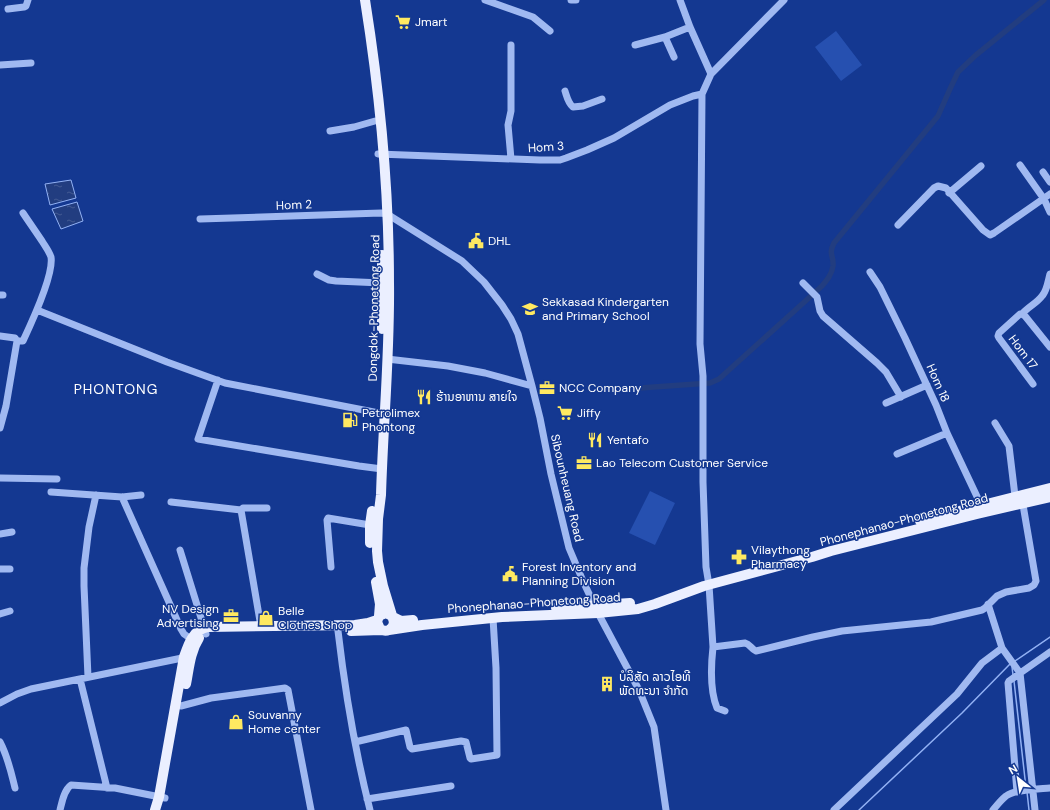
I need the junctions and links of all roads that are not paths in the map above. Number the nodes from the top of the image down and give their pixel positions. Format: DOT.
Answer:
graph roads {
  1 [pos="28,0"];
  2 [pos="360,0"];
  3 [pos="365,0"];
  4 [pos="485,0"];
  5 [pos="570,0"];
  6 [pos="576,0"];
  7 [pos="680,0"];
  8 [pos="784,0"];
  9 [pos="8,9"];
  10 [pos="690,27"];
  11 [pos="550,31"];
  12 [pos="665,37"];
  13 [pos="511,45"];
  14 [pos="635,45"];
  15 [pos="674,57"];
  16 [pos="32,63"];
  17 [pos="0,65"];
  18 [pos="710,74"];
  19 [pos="565,91"];
  20 [pos="702,94"];
  21 [pos="602,99"];
  22 [pos="375,121"];
  23 [pos="330,131"];
  24 [pos="381,154"];
  25 [pos="511,159"];
  26 [pos="1020,165"];
  27 [pos="981,166"];
  28 [pos="1043,172"];
  29 [pos="1050,182"];
  30 [pos="949,192"];
  31 [pos="1050,194"];
  32 [pos="1044,199"];
  33 [pos="1050,212"];
  34 [pos="23,213"];
  35 [pos="384,214"];
  36 [pos="200,219"];
  37 [pos="898,225"];
  38 [pos="870,272"];
  39 [pos="317,274"];
  40 [pos="1050,274"];
  41 [pos="382,283"];
  42 [pos="803,283"];
  43 [pos="37,310"];
  44 [pos="1022,314"];
  45 [pos="0,336"];
  46 [pos="17,341"];
  47 [pos="1050,347"];
  48 [pos="387,359"];
  49 [pos="218,380"];
  50 [pos="1034,384"];
  51 [pos="927,385"];
  52 [pos="532,386"];
  53 [pos="901,397"];
  54 [pos="3,403"];
  55 [pos="886,404"];
  56 [pos="381,414"];
  57 [pos="994,423"];
  58 [pos="0,428"];
  59 [pos="947,433"];
  60 [pos="897,454"];
  61 [pos="379,468"];
  62 [pos="0,478"];
  63 [pos="57,479"];
  64 [pos="1050,488"];
  65 [pos="51,492"];
  66 [pos="96,495"];
  67 [pos="141,495"];
  68 [pos="122,497"];
  69 [pos="1050,497"];
  70 [pos="1020,498"];
  71 [pos="171,502"];
  72 [pos="981,505"];
  73 [pos="267,508"];
  74 [pos="241,510"];
  75 [pos="370,525"];
  76 [pos="12,532"];
  77 [pos="0,534"];
  78 [pos="180,550"];
  79 [pos="331,567"];
  80 [pos="0,569"];
  81 [pos="10,569"];
  82 [pos="708,582"];
  83 [pos="380,585"];
  84 [pos="988,604"];
  85 [pos="596,609"];
  86 [pos="10,611"];
  87 [pos="0,614"];
  88 [pos="499,615"];
  89 [pos="392,616"];
  90 [pos="378,618"];
  91 [pos="261,627"];
  92 [pos="385,630"];
  93 [pos="205,631"];
  94 [pos="338,632"];
  95 [pos="191,639"];
  96 [pos="713,647"];
  97 [pos="1003,649"];
  98 [pos="1050,652"];
  99 [pos="188,657"];
  100 [pos="1016,674"];
  101 [pos="88,677"];
  102 [pos="80,679"];
  103 [pos="0,703"];
  104 [pos="181,706"];
  105 [pos="724,711"];
  106 [pos="0,742"];
  107 [pos="355,742"];
  108 [pos="451,786"];
  109 [pos="15,788"];
  110 [pos="107,788"];
  111 [pos="1050,788"];
  112 [pos="1032,790"];
  113 [pos="1018,792"];
  114 [pos="162,798"];
  115 [pos="367,799"];
  116 [pos="60,810"];
  117 [pos="155,810"];
  118 [pos="162,810"];
  119 [pos="311,810"];
  120 [pos="370,810"];
  121 [pos="666,810"];
  122 [pos="834,810"];
  123 [pos="993,810"];
  124 [pos="1035,810"];
  1 -- 9 [label="street"];
  2 -- 22 [label="main road, Dongdok-Phonetong Road"];
  3 -- 24 [label="main road, Dongdok-Phonetong Road"];
  4 -- 11 [label="street"];
  5 -- 6 [label="street"];
  7 -- 10 [label="street"];
  8 -- 18 [label="street"];
  10 -- 12 [label="street"];
  10 -- 18 [label="street"];
  12 -- 14 [label="street"];
  12 -- 15 [label="street"];
  13 -- 25 [label="street"];
  16 -- 17 [label="street"];
  18 -- 20 [label="street"];
  19 -- 21 [label="street"];
  20 -- 25 [label="street, Hom 3"];
  20 -- 82 [label="street"];
  22 -- 23 [label="street"];
  22 -- 24 [label="main road, Dongdok-Phonetong Road"];
  24 -- 25 [label="street, Hom 3"];
  24 -- 35 [label="main road, Dongdok-Phonetong Road"];
  26 -- 32 [label="street"];
  27 -- 30 [label="street"];
  28 -- 29 [label="street"];
  30 -- 32 [label="street"];
  30 -- 37 [label="street"];
  31 -- 32 [label="street"];
  32 -- 33 [label="street"];
  34 -- 43 [label="street"];
  35 -- 36 [label="street, Hom 2"];
  35 -- 41 [label="main road, Dongdok-Phonetong Road"];
  35 -- 48 [label="main road, Dongdok-Phonetong Road"];
  35 -- 52 [label="street, Sibounheuang Road"];
  38 -- 51 [label="street, Hom 18"];
  39 -- 41 [label="street"];
  40 -- 44 [label="street"];
  41 -- 56 [label="main road, Dongdok-Phonetong Road"];
  42 -- 53 [label="street"];
  43 -- 46 [label="street"];
  43 -- 49 [label="street"];
  44 -- 47 [label="street, Hom 17"];
  44 -- 50 [label="street, Hom 17"];
  45 -- 46 [label="street"];
  46 -- 54 [label="street"];
  48 -- 52 [label="street"];
  48 -- 56 [label="main road, Dongdok-Phonetong Road"];
  49 -- 56 [label="street"];
  49 -- 61 [label="street"];
  51 -- 53 [label="street"];
  51 -- 59 [label="street, Hom 18"];
  52 -- 85 [label="street, Sibounheuang Road"];
  53 -- 55 [label="street"];
  54 -- 58 [label="street"];
  56 -- 61 [label="main road, Dongdok-Phonetong Road"];
  57 -- 70 [label="street"];
  59 -- 60 [label="street"];
  59 -- 72 [label="street, Hom 18"];
  61 -- 75 [label="main road, Dongdok-Phonetong Road"];
  61 -- 83 [label="main road, Dongdok-Phonetong Road"];
  62 -- 63 [label="street"];
  64 -- 70 [label="main road, Phonephanao-Phonetong Road"];
  65 -- 66 [label="street"];
  66 -- 68 [label="street"];
  66 -- 101 [label="street"];
  67 -- 68 [label="street"];
  68 -- 95 [label="street"];
  69 -- 70 [label="main road, Phonephanao-Phonetong Road"];
  70 -- 72 [label="main road, Phonephanao-Phonetong Road"];
  70 -- 82 [label="main road, Phonephanao-Phonetong Road"];
  70 -- 84 [label="street"];
  71 -- 74 [label="street"];
  72 -- 82 [label="main road, Phonephanao-Phonetong Road"];
  73 -- 74 [label="street"];
  74 -- 91 [label="street"];
  75 -- 79 [label="street"];
  75 -- 83 [label="main road, Dongdok-Phonetong Road"];
  76 -- 77 [label="street"];
  78 -- 93 [label="street"];
  80 -- 81 [label="street"];
  82 -- 85 [label="main road, Phonephanao-Phonetong Road"];
  82 -- 96 [label="street"];
  83 -- 89 [label="main road, Dongdok-Phonetong Road"];
  83 -- 90 [label="main road"];
  84 -- 96 [label="street"];
  84 -- 97 [label="street"];
  85 -- 88 [label="main road, Phonephanao-Phonetong Road"];
  85 -- 121 [label="street, Sibounheuang Road"];
  86 -- 87 [label="street"];
  88 -- 89 [label="main road, Phonephanao-Phonetong Road"];
  88 -- 92 [label="main road, Phonephanao-Phonetong Road"];
  88 -- 107 [label="street"];
  89 -- 90 [label="main road"];
  89 -- 92 [label="main road"];
  90 -- 91 [label="main road"];
  90 -- 92 [label="main road"];
  91 -- 93 [label="main road"];
  92 -- 94 [label="main road, Phonephanao-Phonetong Road"];
  93 -- 94 [label="main road, Phonephanao-Phonetong Road"];
  93 -- 95 [label="main road"];
  93 -- 99 [label="main road"];
  94 -- 107 [label="street"];
  95 -- 99 [label="main road"];
  96 -- 105 [label="street"];
  97 -- 100 [label="street"];
  97 -- 122 [label="street"];
  98 -- 100 [label="street"];
  99 -- 101 [label="street"];
  99 -- 104 [label="main road"];
  99 -- 114 [label="main road"];
  100 -- 112 [label="street"];
  100 -- 113 [label="street"];
  101 -- 102 [label="street"];
  102 -- 103 [label="street"];
  102 -- 110 [label="street"];
  104 -- 114 [label="main road"];
  104 -- 119 [label="street"];
  106 -- 109 [label="street"];
  107 -- 115 [label="street"];
  108 -- 115 [label="street"];
  110 -- 114 [label="street"];
  110 -- 116 [label="street"];
  111 -- 112 [label="street"];
  112 -- 113 [label="street"];
  112 -- 124 [label="street"];
  113 -- 123 [label="street"];
  114 -- 117 [label="main road"];
  114 -- 118 [label="main road"];
  115 -- 120 [label="street"];
}
